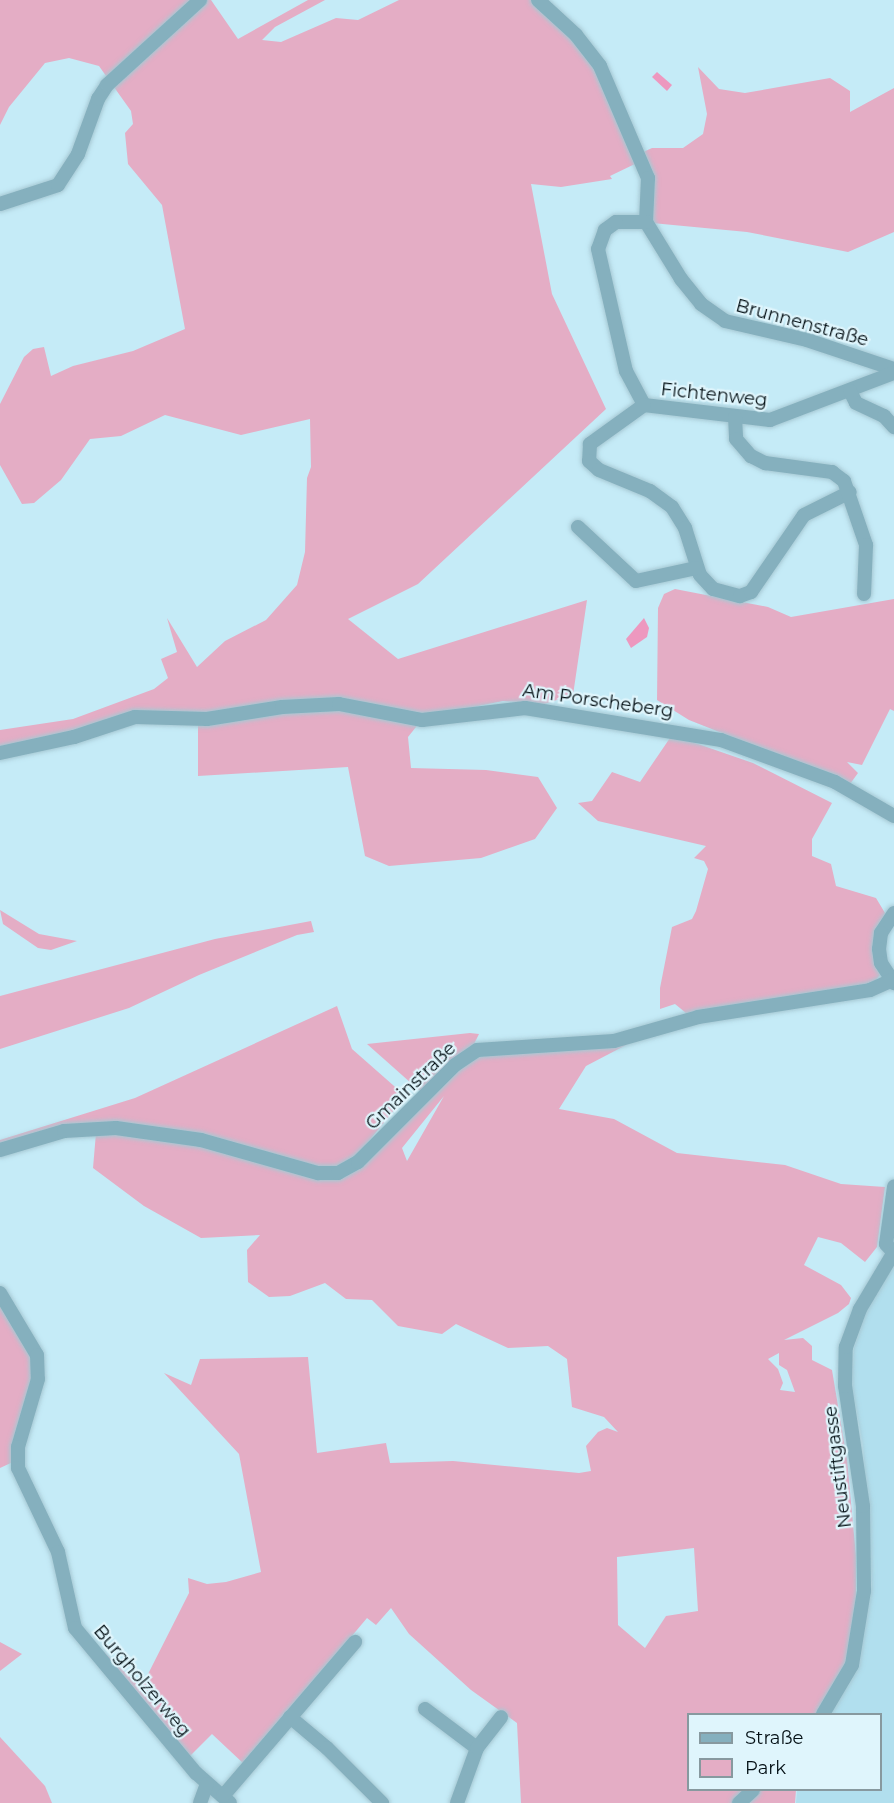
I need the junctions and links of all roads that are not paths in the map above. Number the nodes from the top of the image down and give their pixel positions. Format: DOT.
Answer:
graph roads {
  1 [pos="200,0"];
  2 [pos="538,0"];
  3 [pos="0,204"];
  4 [pos="646,222"];
  5 [pos="894,371"];
  6 [pos="850,391"];
  7 [pos="644,405"];
  8 [pos="735,417"];
  9 [pos="894,427"];
  10 [pos="849,492"];
  11 [pos="578,527"];
  12 [pos="696,568"];
  13 [pos="864,594"];
  14 [pos="0,753"];
  15 [pos="894,816"];
  16 [pos="894,913"];
  17 [pos="893,982"];
  18 [pos="0,1150"];
  19 [pos="894,1187"];
  20 [pos="894,1252"];
  21 [pos="0,1293"];
  22 [pos="355,1642"];
  23 [pos="425,1708"];
  24 [pos="825,1713"];
  25 [pos="290,1717"];
  26 [pos="501,1717"];
  27 [pos="477,1748"];
  28 [pos="207,1784"];
  29 [pos="752,1791"];
  30 [pos="226,1800"];
  31 [pos="200,1803"];
  32 [pos="382,1803"];
  33 [pos="457,1803"];
  34 [pos="739,1803"];
  1 -- 3 [label="street"];
  2 -- 4 [label="street"];
  4 -- 5 [label="street, Brunnenstraße"];
  4 -- 7 [label="street, Fichtenweg"];
  5 -- 6 [label="street, Fichtenweg"];
  6 -- 8 [label="street, Fichtenweg"];
  6 -- 9 [label="street"];
  7 -- 8 [label="street, Fichtenweg"];
  7 -- 12 [label="street"];
  8 -- 10 [label="street"];
  10 -- 12 [label="street"];
  10 -- 13 [label="street"];
  11 -- 12 [label="street"];
  14 -- 15 [label="street, Am Porscheberg"];
  16 -- 17 [label="street"];
  17 -- 18 [label="street, Gmainstraße"];
  19 -- 20 [label="street, Neustiftgasse"];
  20 -- 24 [label="street, Neustiftgasse"];
  21 -- 28 [label="street, Burgholzerweg"];
  22 -- 25 [label="street, Burgholzerweg"];
  23 -- 27 [label="street"];
  25 -- 30 [label="street, Burgholzerweg"];
  25 -- 32 [label="street"];
  26 -- 27 [label="street"];
  27 -- 33 [label="street"];
  28 -- 30 [label="street, Burgholzerweg"];
  28 -- 31 [label="street"];
  29 -- 34 [label="street"];
}
